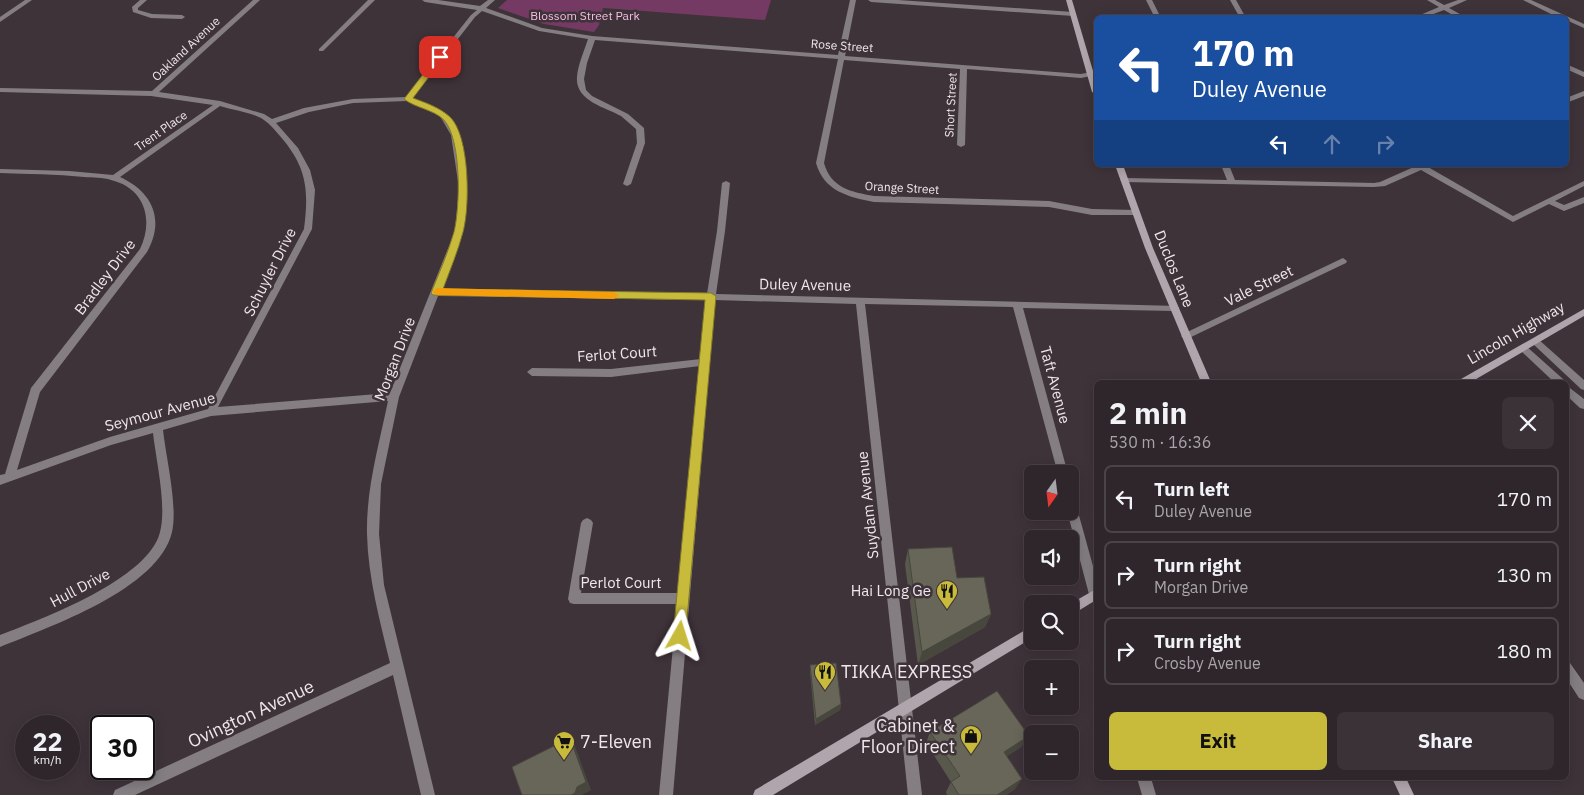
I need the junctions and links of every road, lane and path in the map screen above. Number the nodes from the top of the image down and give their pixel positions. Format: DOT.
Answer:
graph roads {
  1 [pos="30,0"];
  2 [pos="144,0"];
  3 [pos="257,0"];
  4 [pos="372,0"];
  5 [pos="425,0"];
  6 [pos="492,0"];
  7 [pos="853,0"];
  8 [pos="871,0"];
  9 [pos="1069,0"];
  10 [pos="1149,0"];
  11 [pos="1233,0"];
  12 [pos="1430,0"];
  13 [pos="1464,0"];
  14 [pos="1526,0"];
  15 [pos="1443,7"];
  16 [pos="479,8"];
  17 [pos="1073,14"];
  18 [pos="1156,15"];
  19 [pos="1241,15"];
  20 [pos="1423,15"];
  21 [pos="1458,15"];
  22 [pos="1559,15"];
  23 [pos="182,17"];
  24 [pos="1569,19"];
  25 [pos="0,20"];
  26 [pos="1584,26"];
  27 [pos="592,38"];
  28 [pos="321,50"];
  29 [pos="841,57"];
  30 [pos="964,67"];
  31 [pos="1569,68"];
  32 [pos="1094,74"];
  33 [pos="1584,75"];
  34 [pos="0,90"];
  35 [pos="1584,93"];
  36 [pos="153,94"];
  37 [pos="408,99"];
  38 [pos="1569,100"];
  39 [pos="220,103"];
  40 [pos="272,122"];
  41 [pos="961,145"];
  42 [pos="1120,167"];
  43 [pos="1226,167"];
  44 [pos="1420,167"];
  45 [pos="1424,167"];
  46 [pos="0,170"];
  47 [pos="114,178"];
  48 [pos="1124,180"];
  49 [pos="1232,182"];
  50 [pos="726,183"];
  51 [pos="1584,183"];
  52 [pos="628,184"];
  53 [pos="1584,200"];
  54 [pos="1549,201"];
  55 [pos="1135,213"];
  56 [pos="1343,261"];
  57 [pos="436,293"];
  58 [pos="711,296"];
  59 [pos="860,300"];
  60 [pos="1016,304"];
  61 [pos="1174,308"];
  62 [pos="1584,312"];
  63 [pos="1186,336"];
  64 [pos="1535,341"];
  65 [pos="1523,348"];
  66 [pos="704,362"];
  67 [pos="532,372"];
  68 [pos="1205,380"];
  69 [pos="1467,380"];
  70 [pos="1558,380"];
  71 [pos="1584,386"];
  72 [pos="1569,392"];
  73 [pos="394,397"];
  74 [pos="1584,405"];
  75 [pos="212,412"];
  76 [pos="156,427"];
  77 [pos="1061,465"];
  78 [pos="4,478"];
  79 [pos="1075,520"];
  80 [pos="587,523"];
  81 [pos="1094,588"];
  82 [pos="1094,596"];
  83 [pos="684,598"];
  84 [pos="1079,605"];
  85 [pos="1024,637"];
  86 [pos="0,641"];
  87 [pos="398,666"];
  88 [pos="1569,672"];
  89 [pos="1584,694"];
  90 [pos="905,710"];
  91 [pos="1145,780"];
  92 [pos="1400,780"];
  93 [pos="120,795"];
  94 [pos="428,795"];
  95 [pos="666,795"];
  96 [pos="760,795"];
  97 [pos="915,795"];
  98 [pos="1149,795"];
  99 [pos="1407,795"];
  1 -- 25 [label="street"];
  2 -- 23 [label="street"];
  3 -- 36 [label="street, Oakland Avenue"];
  4 -- 28 [label="street"];
  5 -- 16 [label="street, Rose Street"];
  6 -- 16 [label="street"];
  7 -- 29 [label="street, Orange Street"];
  8 -- 17 [label="street"];
  9 -- 17 [label="street"];
  10 -- 18 [label="street"];
  11 -- 19 [label="street"];
  12 -- 15 [label="street"];
  13 -- 15 [label="street"];
  14 -- 22 [label="street"];
  15 -- 20 [label="street"];
  15 -- 21 [label="street"];
  16 -- 27 [label="street, Rose Street"];
  16 -- 37 [label="street"];
  17 -- 32 [label="street"];
  24 -- 26 [label="street"];
  27 -- 29 [label="street, Rose Street"];
  27 -- 52 [label="street"];
  29 -- 30 [label="street, Rose Street"];
  29 -- 55 [label="street, Orange Street"];
  30 -- 32 [label="street, Rose Street"];
  30 -- 41 [label="street, Short Street"];
  31 -- 33 [label="street"];
  34 -- 36 [label="street, Schuyler Drive"];
  35 -- 38 [label="street"];
  36 -- 39 [label="street, Schuyler Drive"];
  37 -- 40 [label="street, Morgan Drive"];
  37 -- 57 [label="street, Morgan Drive"];
  39 -- 40 [label="street, Schuyler Drive"];
  39 -- 47 [label="street, Trent Place"];
  40 -- 75 [label="street, Schuyler Drive"];
  42 -- 48 [label="street, Duclos Lane"];
  43 -- 49 [label="street"];
  44 -- 49 [label="street"];
  45 -- 54 [label="street"];
  46 -- 47 [label="street, Bradley Drive"];
  47 -- 78 [label="street, Bradley Drive"];
  48 -- 49 [label="street"];
  48 -- 55 [label="street, Duclos Lane"];
  50 -- 58 [label="street"];
  51 -- 54 [label="street"];
  53 -- 54 [label="street"];
  55 -- 61 [label="street, Duclos Lane"];
  56 -- 63 [label="street, Vale Street"];
  57 -- 58 [label="street, Duley Avenue"];
  57 -- 73 [label="street, Morgan Drive"];
  58 -- 59 [label="street, Duley Avenue"];
  58 -- 66 [label="street"];
  59 -- 60 [label="street, Duley Avenue"];
  59 -- 90 [label="street, Suydam Avenue"];
  60 -- 61 [label="street, Duley Avenue"];
  60 -- 77 [label="street, Taft Avenue"];
  61 -- 63 [label="street, Duclos Lane"];
  62 -- 64 [label="street, Lincoln Highway"];
  63 -- 68 [label="street, Duclos Lane"];
  64 -- 65 [label="street, Lincoln Highway"];
  64 -- 71 [label="street"];
  65 -- 69 [label="street, Lincoln Highway"];
  65 -- 70 [label="street"];
  66 -- 67 [label="street, Ferlot Court"];
  66 -- 83 [label="street"];
  72 -- 74 [label="street"];
  73 -- 75 [label="street, Seymour Avenue"];
  73 -- 87 [label="street, Morgan Drive"];
  75 -- 76 [label="street, Seymour Avenue"];
  76 -- 78 [label="street, Seymour Avenue"];
  76 -- 86 [label="street, Hull Drive"];
  79 -- 81 [label="street"];
  80 -- 83 [label="street, Perlot Court"];
  82 -- 84 [label="street"];
  83 -- 95 [label="street"];
  85 -- 90 [label="street"];
  87 -- 93 [label="street, Ovington Avenue"];
  87 -- 94 [label="street, Morgan Drive"];
  88 -- 89 [label="street"];
  90 -- 96 [label="street"];
  90 -- 97 [label="street, Suydam Avenue"];
  91 -- 98 [label="street"];
  92 -- 99 [label="street"];
}
